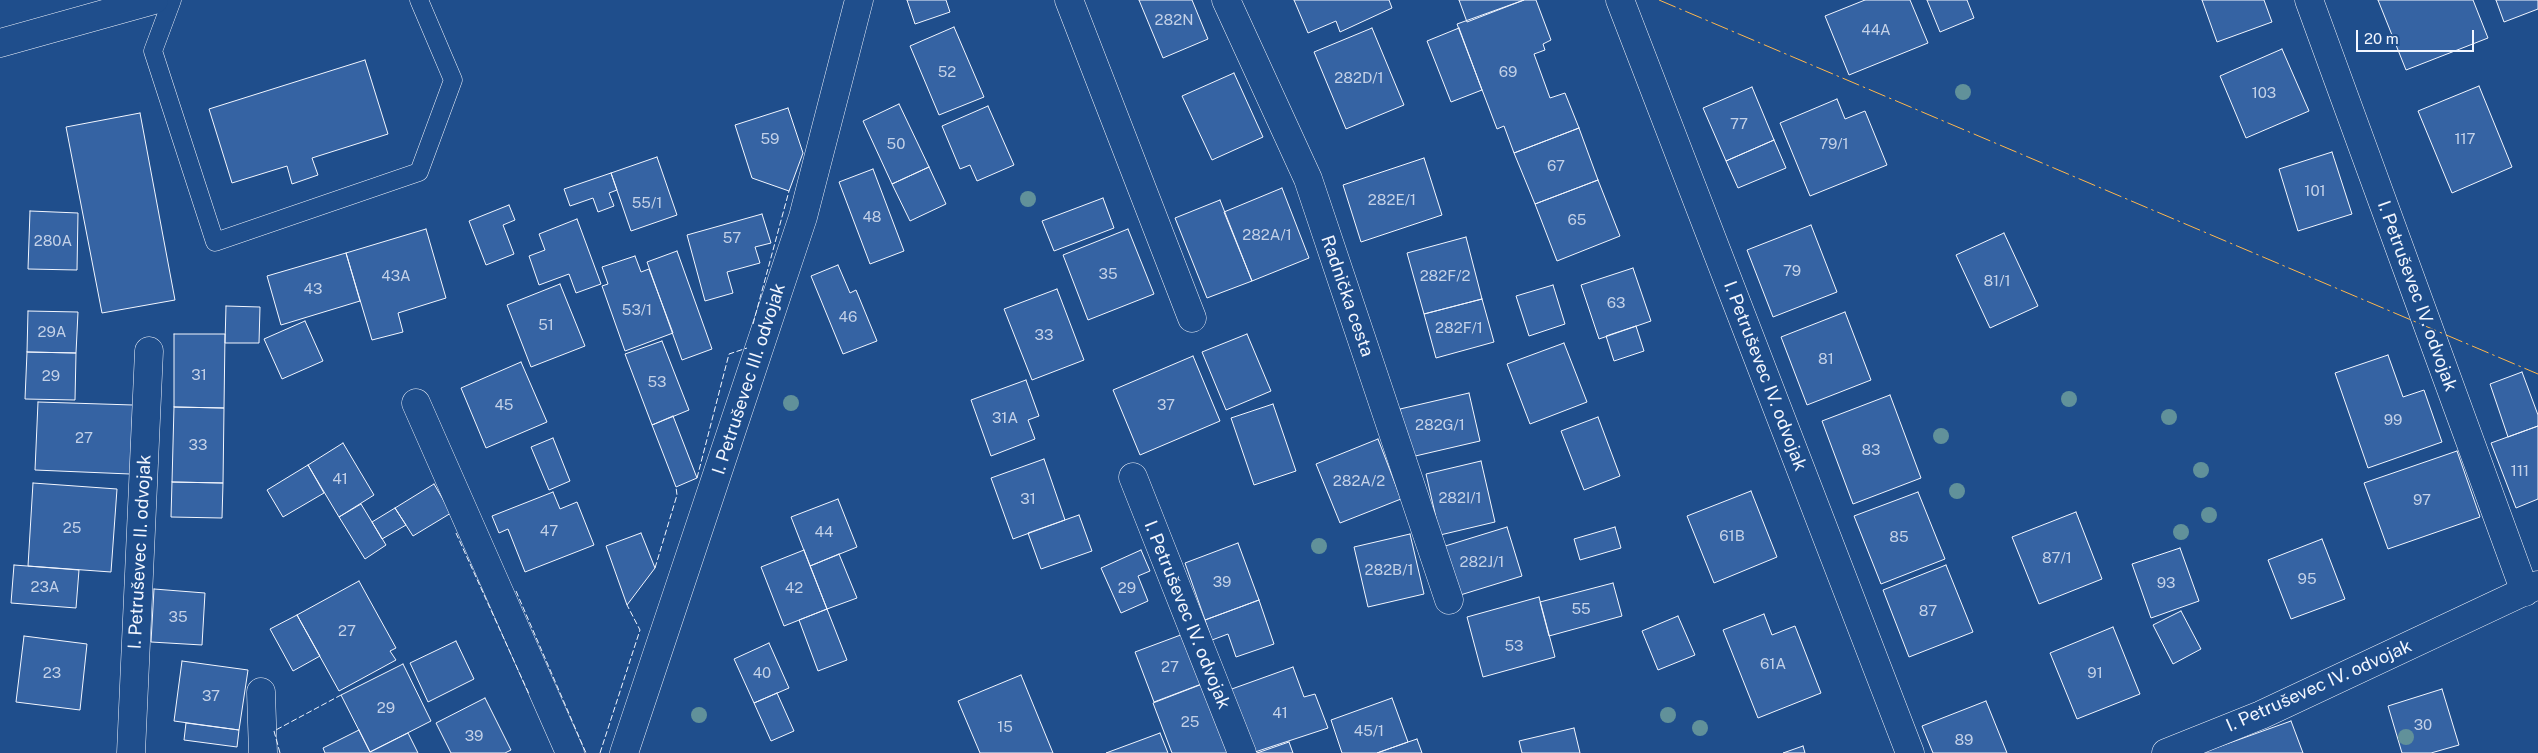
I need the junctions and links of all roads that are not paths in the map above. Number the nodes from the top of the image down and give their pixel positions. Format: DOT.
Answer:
graph roads {
  1 [pos="154,0"];
  2 [pos="172,0"];
  3 [pos="419,0"];
  4 [pos="859,0"];
  5 [pos="1070,0"];
  6 [pos="1226,0"];
  7 [pos="1620,0"];
  8 [pos="2308,0"];
  9 [pos="0,43"];
  10 [pos="1192,318"];
  11 [pos="149,351"];
  12 [pos="416,403"];
  13 [pos="1132,477"];
  14 [pos="2531,589"];
  15 [pos="1449,600"];
  16 [pos="261,692"];
  17 [pos="131,753"];
  18 [pos="263,753"];
  19 [pos="570,753"];
  20 [pos="624,753"];
  21 [pos="1242,753"];
  22 [pos="1910,753"];
  23 [pos="2166,753"];
  1 -- 9 [label="street"];
  2 -- 3 [label="lane"];
  4 -- 20 [label="street, I. Petruševec III. odvojak"];
  5 -- 10 [label="street"];
  6 -- 15 [label="street, Radnička cesta"];
  7 -- 22 [label="street, I. Petruševec IV. odvojak"];
  8 -- 14 [label="street, I. Petruševec IV. odvojak"];
  11 -- 17 [label="street, I. Petruševec II. odvojak"];
  12 -- 19 [label="street"];
  13 -- 21 [label="street, I. Petruševec IV. odvojak"];
  14 -- 23 [label="street, I. Petruševec IV. odvojak"];
  16 -- 18 [label="street"];
}
